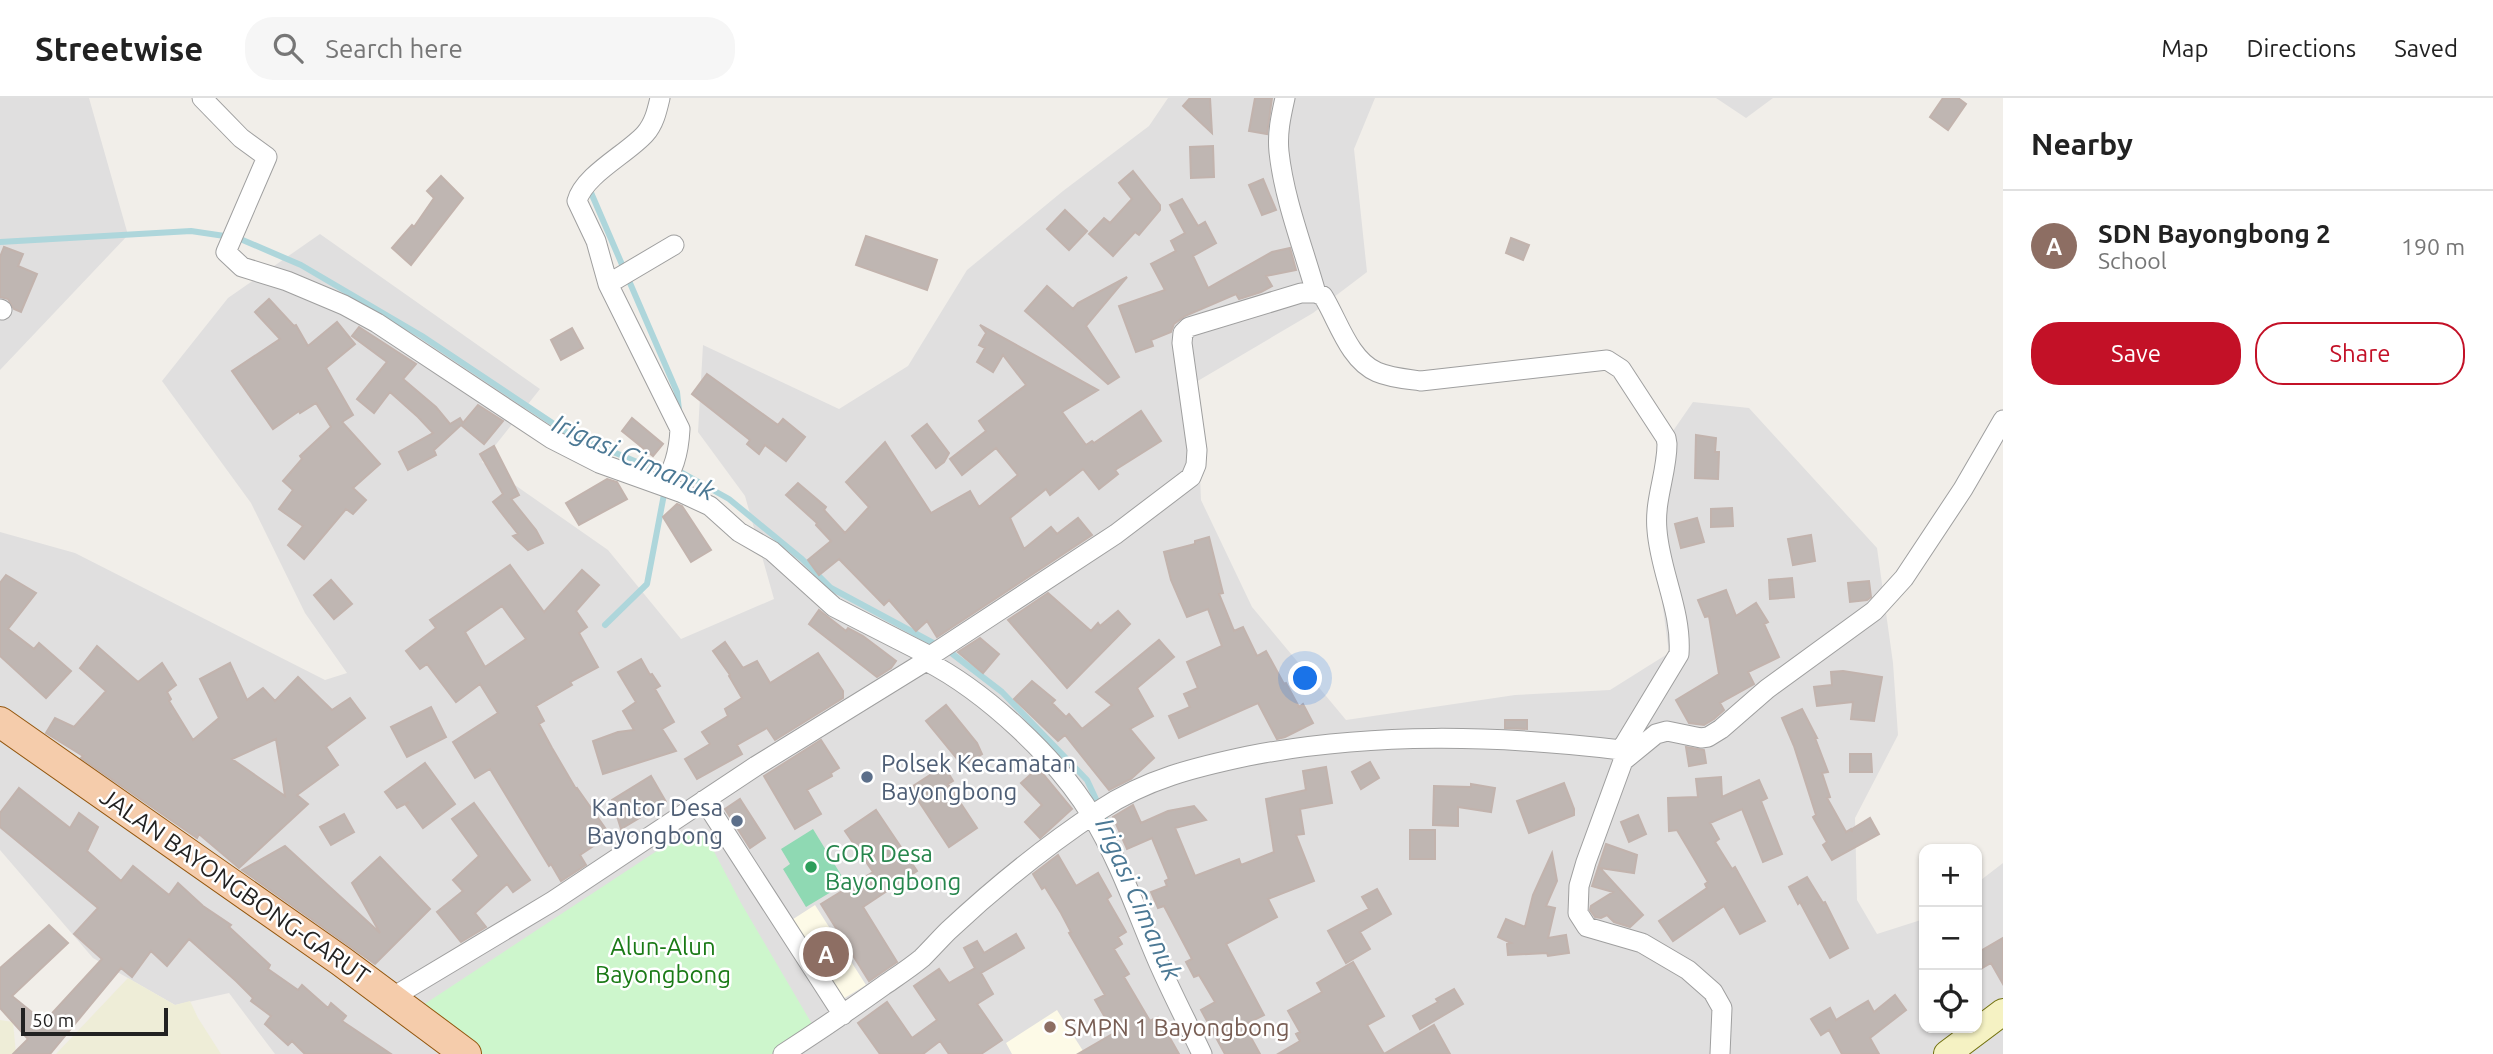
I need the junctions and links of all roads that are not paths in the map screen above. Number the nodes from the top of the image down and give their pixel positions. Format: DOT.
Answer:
graph roads {
  1 [pos="202,98"];
  2 [pos="660,98"];
  3 [pos="1285,98"];
  4 [pos="674,245"];
  5 [pos="608,284"];
  6 [pos="1316,293"];
  7 [pos="2003,420"];
  8 [pos="669,482"];
  9 [pos="936,653"];
  10 [pos="0,722"];
  11 [pos="1622,755"];
  12 [pos="704,800"];
  13 [pos="1095,813"];
  14 [pos="393,998"];
  15 [pos="2003,1012"];
  16 [pos="843,1015"];
  17 [pos="466,1054"];
  18 [pos="783,1054"];
  19 [pos="1202,1054"];
  20 [pos="1720,1054"];
  21 [pos="1947,1054"];
  1 -- 8 [label="street"];
  2 -- 5 [label="street"];
  3 -- 6 [label="street"];
  4 -- 5 [label="street"];
  5 -- 8 [label="street"];
  6 -- 9 [label="street"];
  6 -- 11 [label="street"];
  7 -- 11 [label="street"];
  8 -- 9 [label="street"];
  9 -- 12 [label="street"];
  9 -- 13 [label="street"];
  10 -- 14 [label="main road, JALAN BAYONGBONG-GARUT"];
  11 -- 13 [label="street"];
  11 -- 20 [label="street"];
  12 -- 14 [label="street"];
  12 -- 16 [label="street"];
  13 -- 16 [label="street"];
  13 -- 19 [label="street"];
  14 -- 17 [label="main road, JALAN BAYONGBONG-GARUT"];
  15 -- 21 [label="street"];
  16 -- 18 [label="street"];
}
